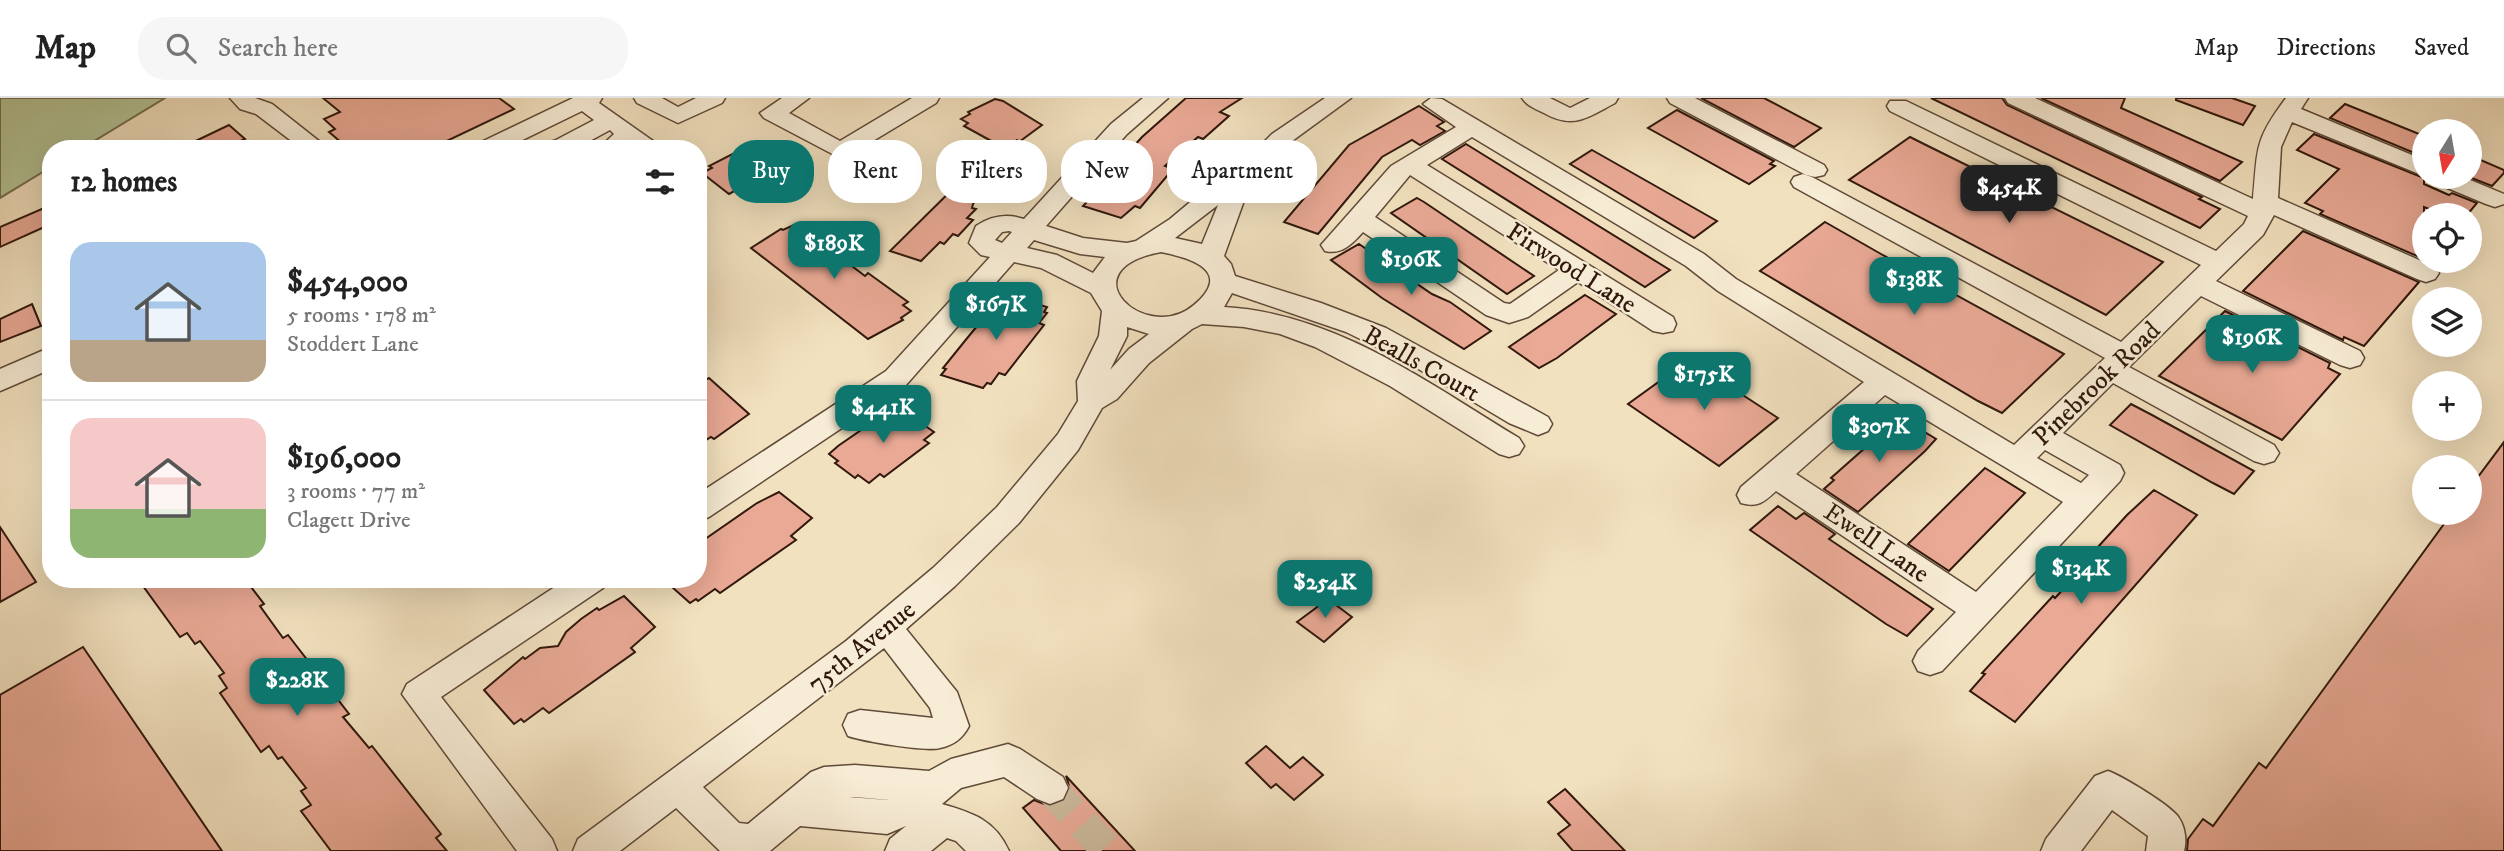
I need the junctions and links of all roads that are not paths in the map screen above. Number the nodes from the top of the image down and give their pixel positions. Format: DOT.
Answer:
graph roads {
  1 [pos="241,98"];
  2 [pos="714,98"];
  3 [pos="799,98"];
  4 [pos="928,98"];
  5 [pos="1157,98"];
  6 [pos="1340,98"];
  7 [pos="1533,98"];
  8 [pos="1606,98"];
  9 [pos="1678,98"];
  10 [pos="2015,98"];
  11 [pos="587,100"];
  12 [pos="654,100"];
  13 [pos="2286,103"];
  14 [pos="1434,104"];
  15 [pos="1898,106"];
  16 [pos="620,127"];
  17 [pos="1472,127"];
  18 [pos="305,140"];
  19 [pos="504,140"];
  20 [pos="582,140"];
  21 [pos="614,140"];
  22 [pos="639,140"];
  23 [pos="1279,140"];
  24 [pos="2412,163"];
  25 [pos="1409,164"];
  26 [pos="2471,189"];
  27 [pos="2495,199"];
  28 [pos="1204,203"];
  29 [pos="1232,203"];
  30 [pos="2265,208"];
  31 [pos="1361,219"];
  32 [pos="1030,230"];
  33 [pos="1334,245"];
  34 [pos="1136,250"];
  35 [pos="1010,252"];
  36 [pos="2220,264"];
  37 [pos="2412,267"];
  38 [pos="1218,270"];
  39 [pos="1577,270"];
  40 [pos="2199,284"];
  41 [pos="1108,299"];
  42 [pos="1192,319"];
  43 [pos="1663,324"];
  44 [pos="2350,358"];
  45 [pos="42,361"];
  46 [pos="2117,363"];
  47 [pos="0,381"];
  48 [pos="1883,381"];
  49 [pos="1092,401"];
  50 [pos="1538,424"];
  51 [pos="2043,435"];
  52 [pos="1509,446"];
  53 [pos="2264,453"];
  54 [pos="2017,460"];
  55 [pos="1775,475"];
  56 [pos="1752,495"];
  57 [pos="2083,499"];
  58 [pos="707,503"];
  59 [pos="578,588"];
  60 [pos="1978,610"];
  61 [pos="886,627"];
  62 [pos="1930,661"];
  63 [pos="860,726"];
  64 [pos="678,786"];
  65 [pos="1050,788"];
  66 [pos="539,851"];
  67 [pos="590,851"];
  68 [pos="903,851"];
  69 [pos="991,851"];
  70 [pos="2059,851"];
  71 [pos="2164,851"];
  1 -- 18 [label="street"];
  2 -- 12 [label="street"];
  3 -- 4 [label="street"];
  5 -- 32 [label="street"];
  6 -- 23 [label="street"];
  7 -- 8 [label="street"];
  9 -- 46 [label="street"];
  10 -- 30 [label="street"];
  11 -- 16 [label="street"];
  11 -- 19 [label="street"];
  13 -- 24 [label="street"];
  13 -- 30 [label="street"];
  14 -- 17 [label="street"];
  15 -- 36 [label="street"];
  16 -- 20 [label="street"];
  16 -- 21 [label="street"];
  16 -- 22 [label="street"];
  17 -- 25 [label="street"];
  17 -- 48 [label="street"];
  25 -- 31 [label="street"];
  25 -- 39 [label="street, Firwood Lane"];
  26 -- 27 [label="street"];
  28 -- 34 [label="street"];
  29 -- 38 [label="street"];
  30 -- 36 [label="street, Pinebrook Road"];
  30 -- 37 [label="street"];
  31 -- 33 [label="street"];
  31 -- 39 [label="street"];
  32 -- 34 [label="street"];
  32 -- 35 [label="street"];
  34 -- 38 [label="street"];
  34 -- 41 [label="street"];
  35 -- 41 [label="street"];
  35 -- 58 [label="street"];
  36 -- 40 [label="street, Pinebrook Road"];
  38 -- 42 [label="street"];
  38 -- 50 [label="street, Bealls Court"];
  39 -- 43 [label="street, Firwood Lane"];
  40 -- 44 [label="street"];
  40 -- 46 [label="street, Pinebrook Road"];
  41 -- 42 [label="street"];
  41 -- 49 [label="street, 75th Avenue"];
  42 -- 49 [label="street, 75th Avenue"];
  42 -- 52 [label="street, Bealls Court"];
  45 -- 47 [label="street"];
  46 -- 51 [label="street, Pinebrook Road"];
  46 -- 53 [label="street"];
  48 -- 54 [label="street"];
  48 -- 55 [label="street"];
  49 -- 61 [label="street, 75th Avenue"];
  51 -- 54 [label="street, Pinebrook Road"];
  51 -- 57 [label="street"];
  54 -- 57 [label="street"];
  55 -- 56 [label="street"];
  55 -- 60 [label="street, Ewell Lane"];
  57 -- 60 [label="street"];
  59 -- 66 [label="street"];
  60 -- 62 [label="street"];
  61 -- 63 [label="street"];
  61 -- 64 [label="street, 75th Avenue"];
  64 -- 65 [label="street"];
  64 -- 67 [label="street, 75th Avenue"];
  68 -- 69 [label="street"];
  70 -- 71 [label="street"];
}
